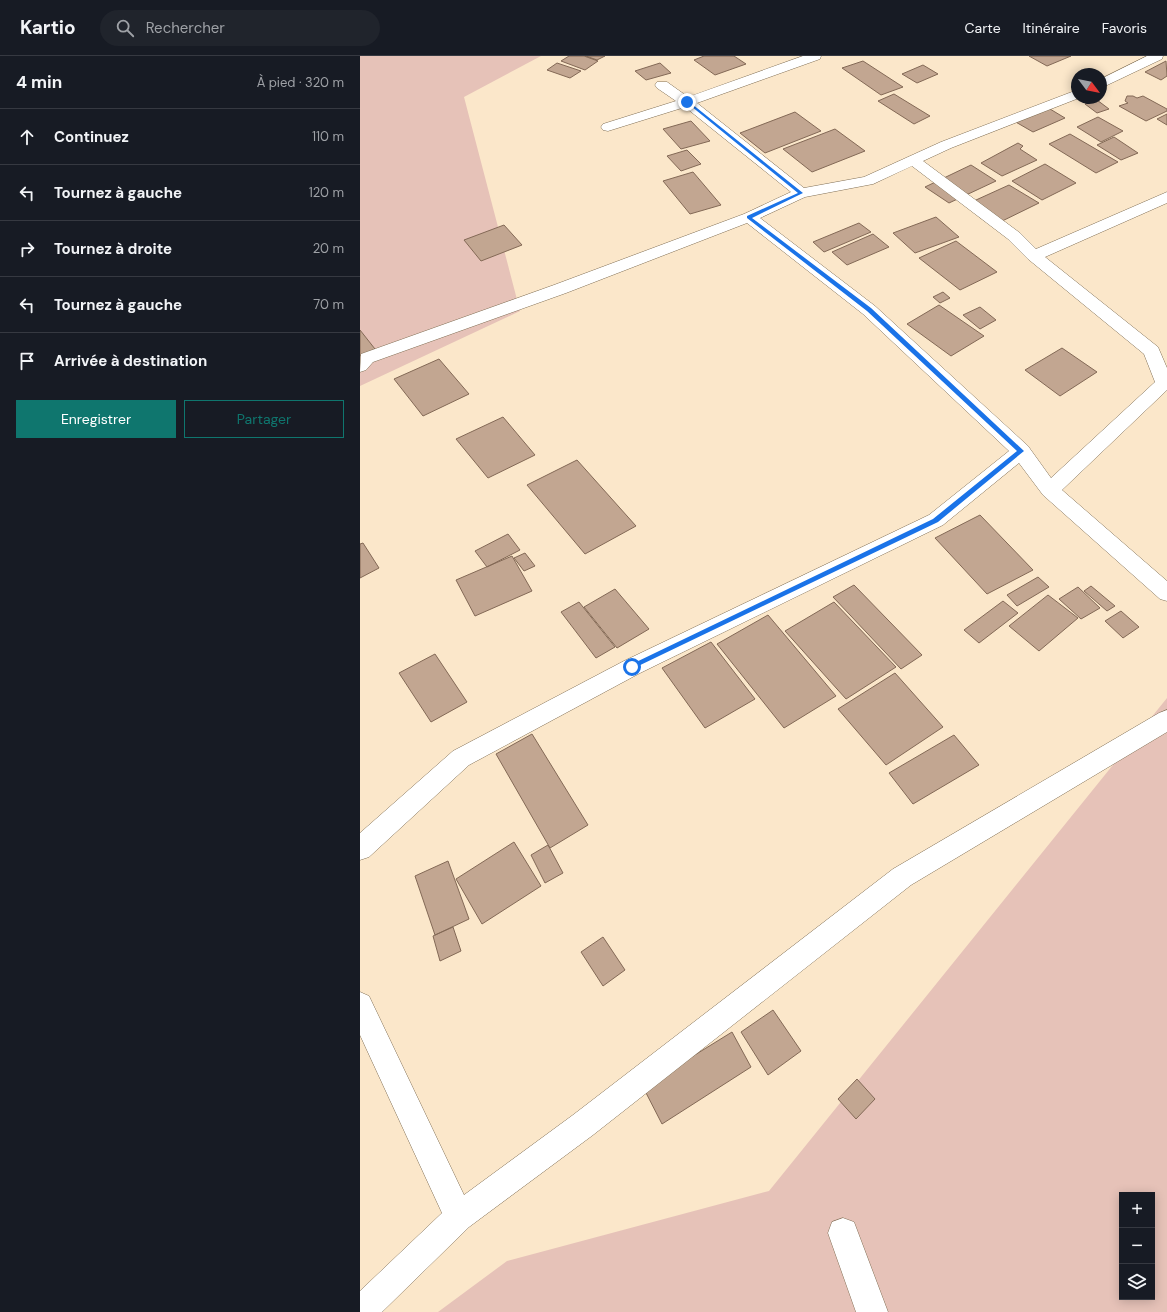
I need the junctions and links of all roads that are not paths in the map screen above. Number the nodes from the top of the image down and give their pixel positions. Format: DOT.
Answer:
graph roads {
  1 [pos="815,56"];
  2 [pos="1157,56"];
  3 [pos="1107,81"];
  4 [pos="662,85"];
  5 [pos="1071,96"];
  6 [pos="687,102"];
  7 [pos="608,127"];
  8 [pos="913,160"];
  9 [pos="801,193"];
  10 [pos="1167,197"];
  11 [pos="749,217"];
  12 [pos="1034,256"];
  13 [pos="360,366"];
  14 [pos="1166,382"];
  15 [pos="1021,451"];
  16 [pos="1050,490"];
  17 [pos="1167,593"];
  18 [pos="1167,720"];
  19 [pos="360,849"];
  20 [pos="360,1005"];
  21 [pos="459,1217"];
  22 [pos="843,1233"];
  23 [pos="360,1312"];
  24 [pos="872,1312"];
  1 -- 6 [label="street"];
  2 -- 3 [label="street"];
  4 -- 6 [label="street"];
  5 -- 8 [label="street"];
  6 -- 7 [label="street"];
  6 -- 9 [label="street"];
  8 -- 9 [label="street"];
  8 -- 12 [label="street"];
  9 -- 11 [label="street"];
  10 -- 12 [label="street"];
  11 -- 13 [label="street"];
  11 -- 15 [label="street"];
  12 -- 14 [label="street"];
  14 -- 16 [label="street"];
  15 -- 16 [label="street"];
  15 -- 19 [label="street"];
  16 -- 17 [label="street"];
  18 -- 21 [label="street"];
  20 -- 21 [label="street"];
  21 -- 23 [label="street"];
  22 -- 24 [label="street"];
}
